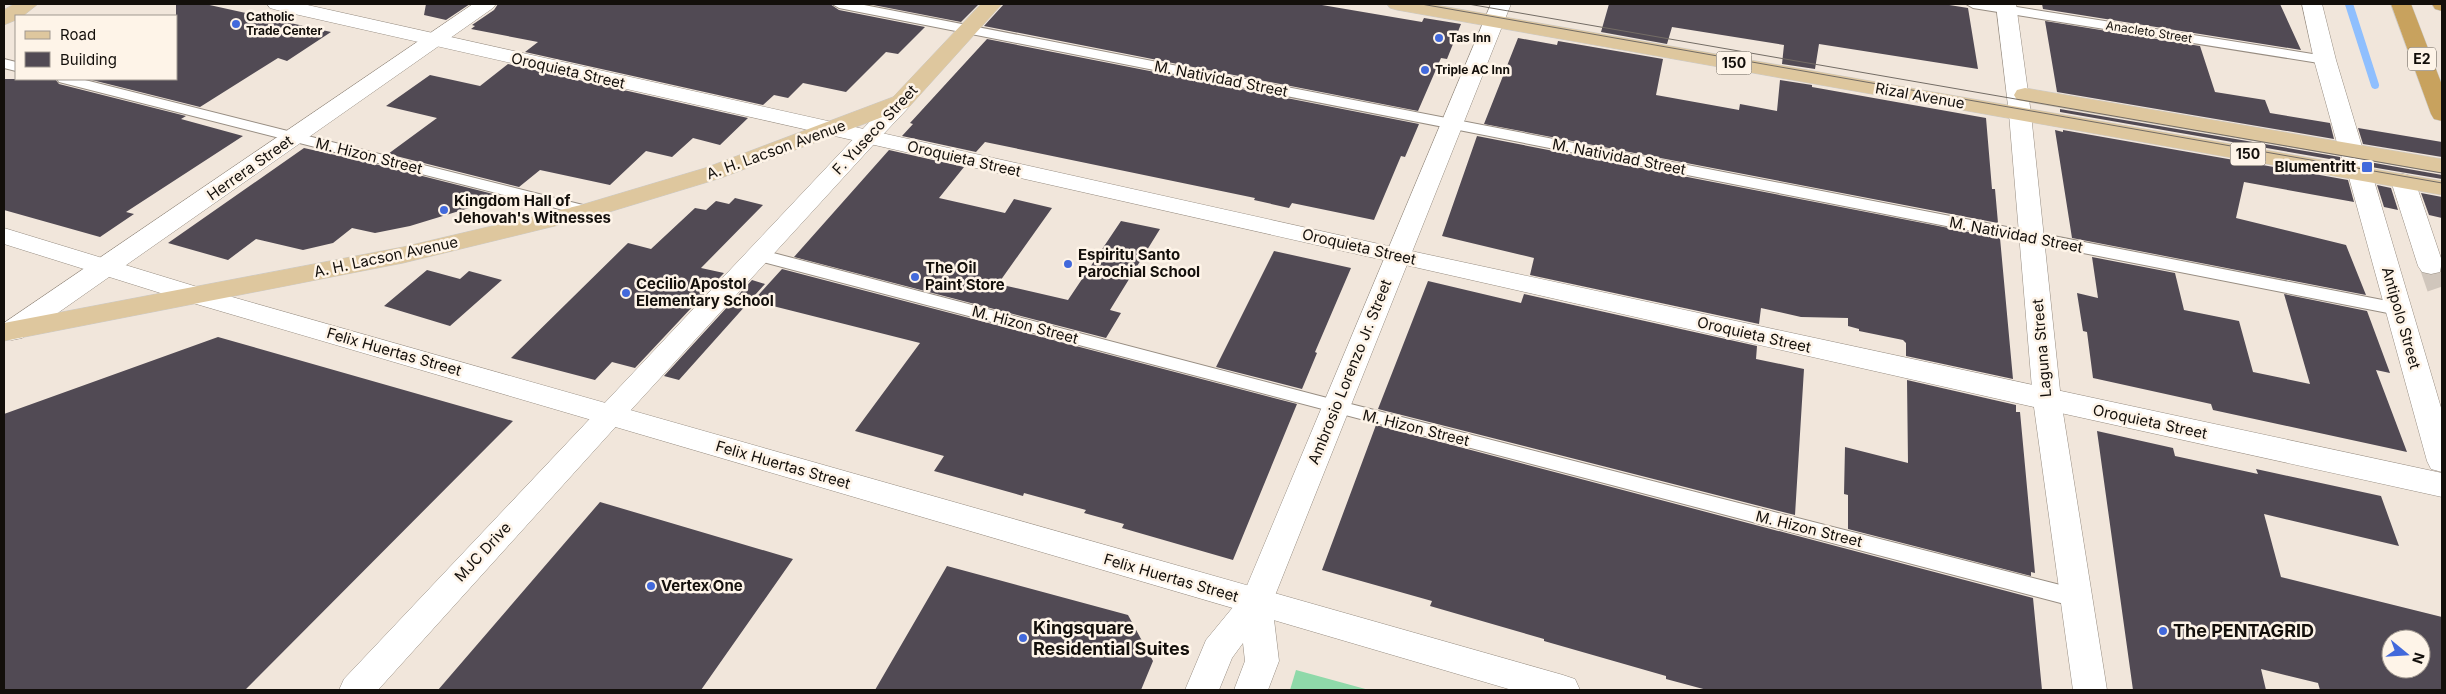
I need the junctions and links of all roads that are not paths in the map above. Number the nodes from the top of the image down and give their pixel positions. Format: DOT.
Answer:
graph roads {
  1 [pos="28,4"];
  2 [pos="277,4"];
  3 [pos="486,4"];
  4 [pos="839,4"];
  5 [pos="992,4"];
  6 [pos="1398,4"];
  7 [pos="1973,4"];
  8 [pos="2312,4"];
  9 [pos="2401,4"];
  10 [pos="2006,6"];
  11 [pos="1496,8"];
  12 [pos="4,19"];
  13 [pos="969,30"];
  14 [pos="433,40"];
  15 [pos="2325,60"];
  16 [pos="68,80"];
  17 [pos="901,102"];
  18 [pos="2019,104"];
  19 [pos="2442,114"];
  20 [pos="1451,124"];
  21 [pos="833,130"];
  22 [pos="295,137"];
  23 [pos="867,138"];
  24 [pos="2356,162"];
  25 [pos="2442,166"];
  26 [pos="2403,182"];
  27 [pos="2442,188"];
  28 [pos="586,211"];
  29 [pos="4,236"];
  30 [pos="2032,238"];
  31 [pos="758,255"];
  32 [pos="1397,256"];
  33 [pos="2431,266"];
  34 [pos="105,268"];
  35 [pos="195,295"];
  36 [pos="2398,309"];
  37 [pos="8,332"];
  38 [pos="2047,400"];
  39 [pos="1335,407"];
  40 [pos="610,415"];
  41 [pos="2442,461"];
  42 [pos="2442,485"];
  43 [pos="2076,598"];
  44 [pos="1256,603"];
  45 [pos="356,690"];
  46 [pos="1202,690"];
  47 [pos="1251,690"];
  48 [pos="1563,690"];
  49 [pos="2090,690"];
  1 -- 12 [label="main road"];
  2 -- 14 [label="street, Oroquieta Street"];
  3 -- 14 [label="street, Herrera Street"];
  4 -- 13 [label="lane, M. Natividad Street"];
  5 -- 13 [label="main road, F. Yuseco Street"];
  6 -- 11 [label="main road, Rizal Avenue / 150"];
  7 -- 10 [label="lane, Anacleto Street"];
  8 -- 15 [label="street, Antipolo Street"];
  9 -- 19 [label="highway, E2"];
  10 -- 15 [label="lane, Anacleto Street"];
  10 -- 18 [label="street, Laguna Street"];
  11 -- 18 [label="main road, Rizal Avenue / 150"];
  11 -- 20 [label="street, Ambrosio Lorenzo Jr. Street"];
  13 -- 17 [label="main road, F. Yuseco Street"];
  13 -- 20 [label="lane, M. Natividad Street"];
  14 -- 21 [label="street, Oroquieta Street"];
  14 -- 22 [label="street, Herrera Street"];
  15 -- 24 [label="street, Antipolo Street"];
  16 -- 22 [label="lane, M. Hizon Street"];
  17 -- 21 [label="main road, A. H. Lacson Avenue"];
  17 -- 23 [label="street, F. Yuseco Street"];
  18 -- 24 [label="main road, Rizal Avenue / 150"];
  18 -- 24 [label="main road, Rizal Avenue / 150"];
  18 -- 30 [label="street, Laguna Street"];
  20 -- 30 [label="lane, M. Natividad Street"];
  20 -- 32 [label="street, Ambrosio Lorenzo Jr. Street"];
  21 -- 23 [label="street, Oroquieta Street"];
  21 -- 28 [label="main road, A. H. Lacson Avenue"];
  22 -- 28 [label="lane, M. Hizon Street"];
  22 -- 34 [label="street, Herrera Street"];
  23 -- 31 [label="street, F. Yuseco Street"];
  23 -- 32 [label="street, Oroquieta Street"];
  24 -- 25 [label="main road, Rizal Avenue / 150"];
  24 -- 26 [label="main road, Rizal Avenue / 150"];
  24 -- 36 [label="street, Antipolo Street"];
  26 -- 27 [label="main road, Rizal Avenue / 150"];
  26 -- 33 [label="street"];
  28 -- 35 [label="main road, A. H. Lacson Avenue"];
  29 -- 34 [label="street, Felix Huertas Street"];
  30 -- 36 [label="lane, M. Natividad Street"];
  30 -- 38 [label="street, Laguna Street"];
  31 -- 39 [label="lane, M. Hizon Street"];
  31 -- 40 [label="street, F. Yuseco Street"];
  32 -- 38 [label="street, Oroquieta Street"];
  32 -- 39 [label="street, Ambrosio Lorenzo Jr. Street"];
  34 -- 35 [label="street, Felix Huertas Street"];
  34 -- 37 [label="street, Herrera Street"];
  35 -- 37 [label="main road, A. H. Lacson Avenue"];
  35 -- 40 [label="street, Felix Huertas Street"];
  36 -- 41 [label="street, Antipolo Street"];
  38 -- 42 [label="street, Oroquieta Street"];
  38 -- 43 [label="street, Laguna Street"];
  39 -- 43 [label="lane, M. Hizon Street"];
  39 -- 44 [label="street, Ambrosio Lorenzo Jr. Street"];
  40 -- 44 [label="street, Felix Huertas Street"];
  40 -- 45 [label="street, MJC Drive"];
  43 -- 49 [label="street, Laguna Street"];
  44 -- 46 [label="street"];
  44 -- 47 [label="street"];
  44 -- 48 [label="street, Felix Huertas Street"];
}
